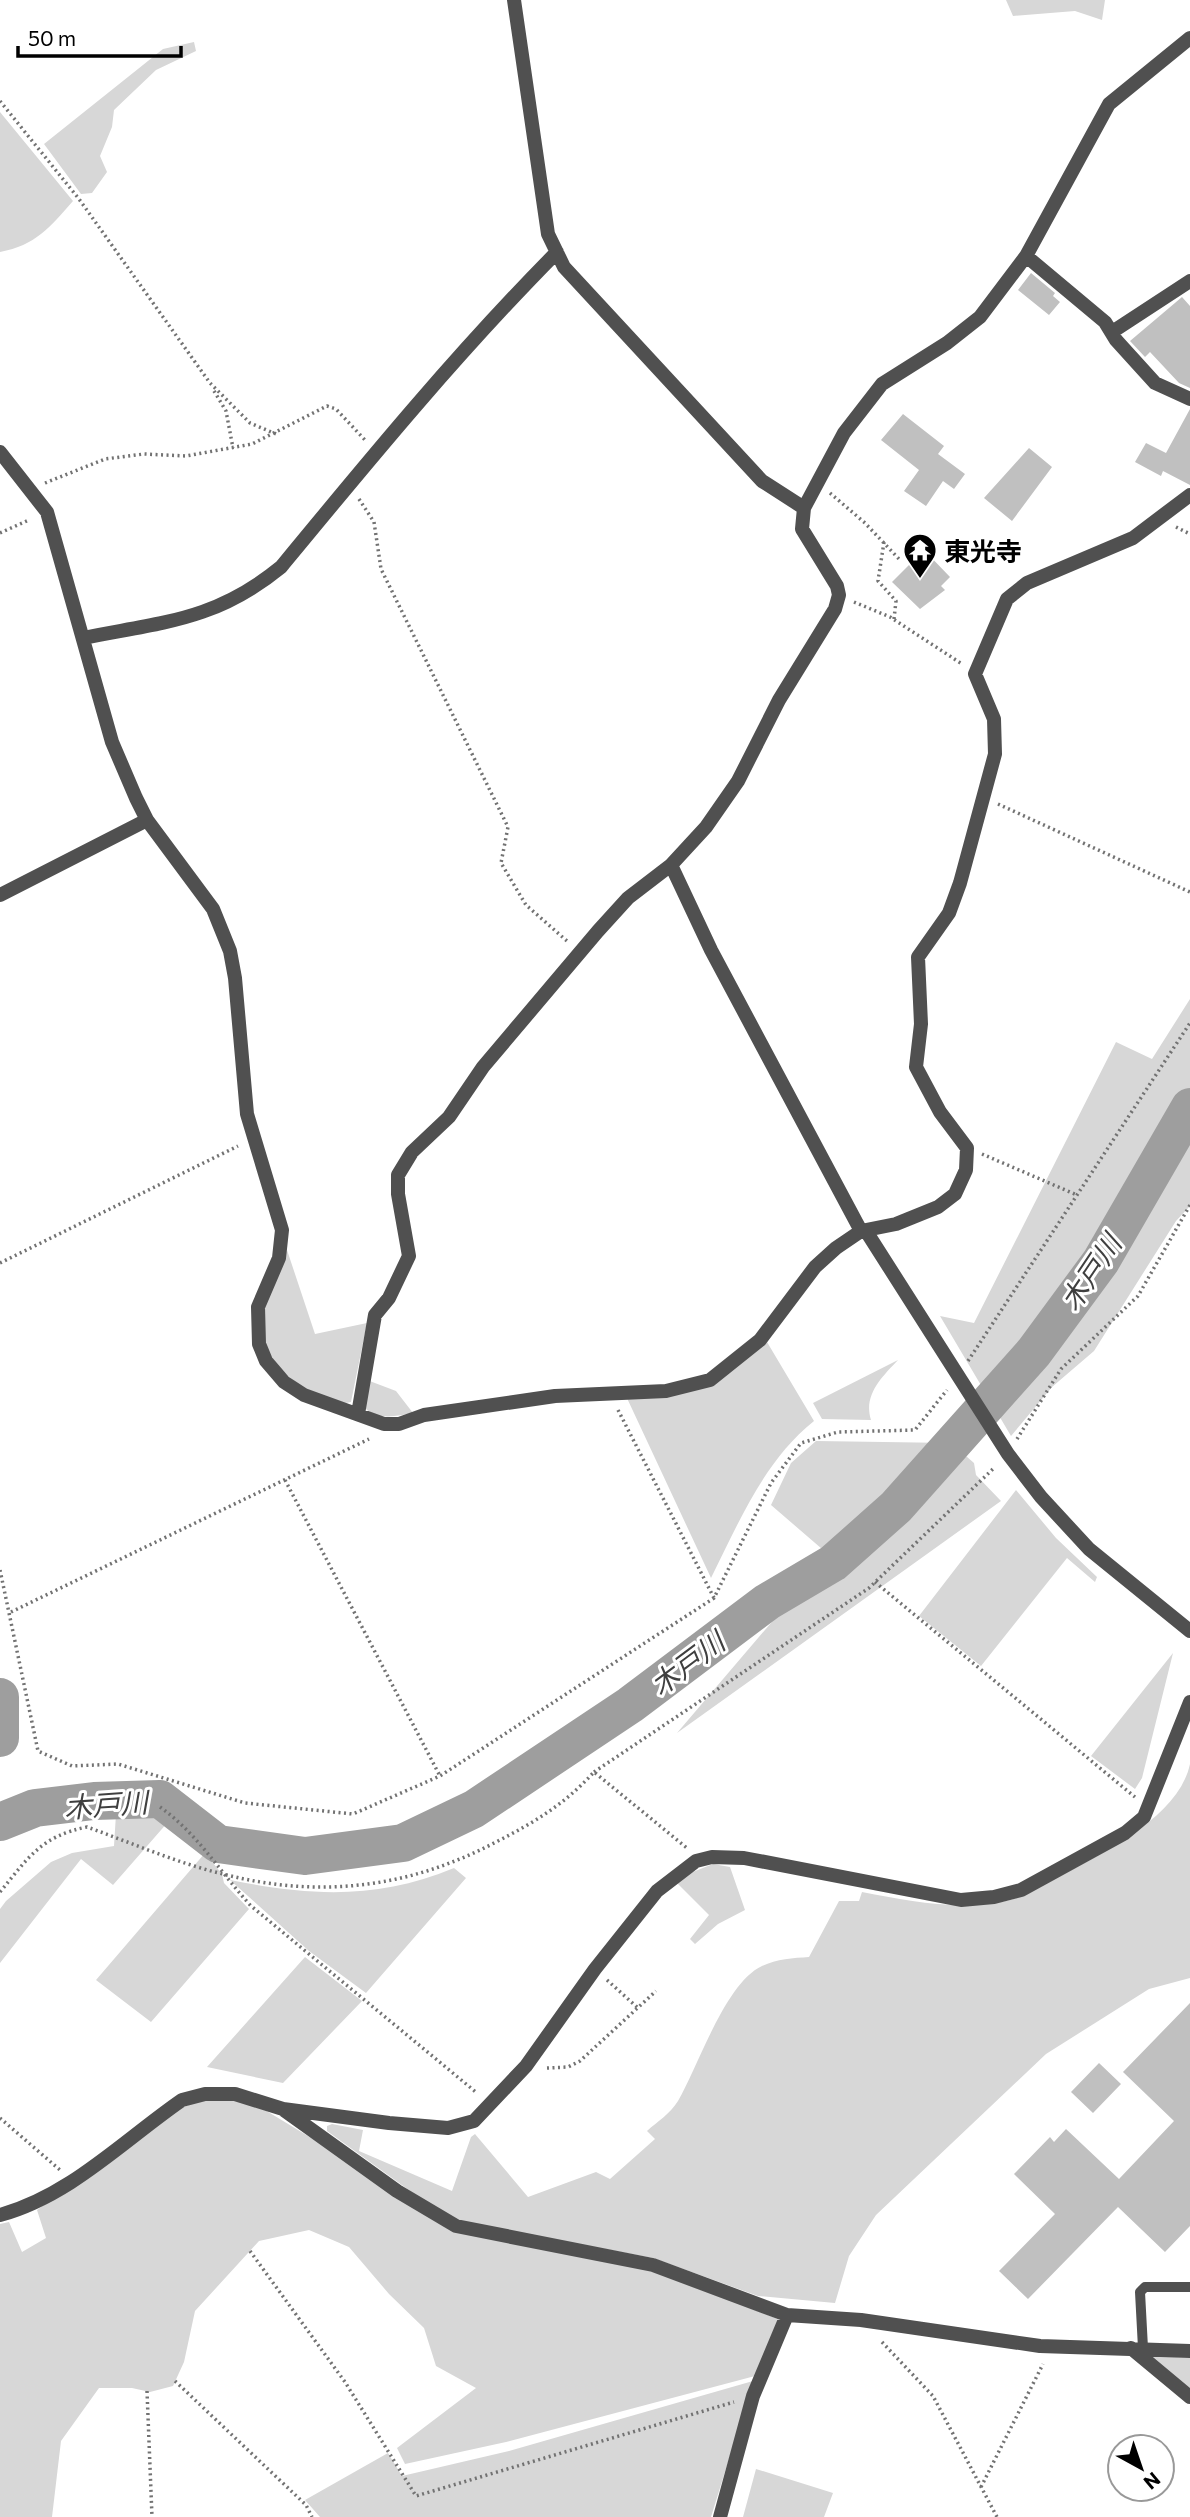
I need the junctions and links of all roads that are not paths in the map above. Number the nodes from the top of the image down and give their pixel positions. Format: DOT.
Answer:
graph roads {
  1 [pos="514,0"];
  2 [pos="1190,38"];
  3 [pos="557,252"];
  4 [pos="1026,257"];
  5 [pos="1190,281"];
  6 [pos="1112,332"];
  7 [pos="1190,399"];
  8 [pos="0,452"];
  9 [pos="1190,495"];
  10 [pos="804,508"];
  11 [pos="83,638"];
  12 [pos="147,820"];
  13 [pos="671,865"];
  14 [pos="0,895"];
  15 [pos="863,1231"];
  16 [pos="358,1414"];
  17 [pos="1190,1631"];
  18 [pos="1190,1702"];
  19 [pos="283,2109"];
  20 [pos="0,2215"];
  21 [pos="1190,2287"];
  22 [pos="787,2315"];
  23 [pos="1137,2348"];
  24 [pos="1190,2351"];
  25 [pos="1190,2397"];
  26 [pos="720,2517"];
  1 -- 3 [label="street"];
  2 -- 4 [label="street"];
  3 -- 10 [label="street"];
  3 -- 11 [label="street"];
  4 -- 6 [label="street"];
  4 -- 10 [label="street"];
  5 -- 6 [label="street"];
  6 -- 7 [label="street"];
  8 -- 11 [label="street"];
  9 -- 15 [label="street"];
  10 -- 13 [label="street"];
  11 -- 12 [label="street"];
  12 -- 14 [label="street"];
  12 -- 16 [label="street"];
  13 -- 15 [label="street"];
  13 -- 16 [label="street"];
  15 -- 16 [label="street"];
  15 -- 17 [label="street"];
  18 -- 19 [label="street"];
  19 -- 20 [label="street"];
  19 -- 22 [label="street"];
  21 -- 23 [label="lane"];
  22 -- 23 [label="street"];
  22 -- 26 [label="street"];
  23 -- 24 [label="street"];
  23 -- 25 [label="street"];
}
